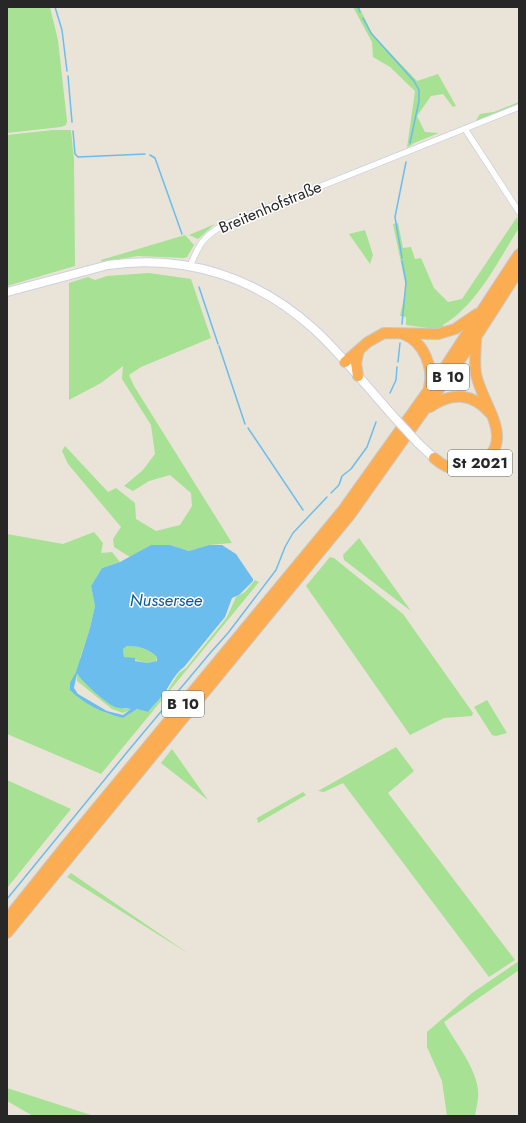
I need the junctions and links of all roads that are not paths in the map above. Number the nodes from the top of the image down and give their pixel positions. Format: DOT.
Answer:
graph roads {
  1 [pos="519,107"];
  2 [pos="465,129"];
  3 [pos="519,212"];
  4 [pos="519,254"];
  5 [pos="190,266"];
  6 [pos="519,270"];
  7 [pos="7,292"];
  8 [pos="484,308"];
  9 [pos="399,332"];
  10 [pos="476,337"];
  11 [pos="359,350"];
  12 [pos="345,362"];
  13 [pos="358,376"];
  14 [pos="428,390"];
  15 [pos="420,418"];
  16 [pos="494,418"];
  17 [pos="434,458"];
  18 [pos="7,919"];
  19 [pos="7,932"];
  1 -- 2 [label="street, Breitenhofstraße"];
  2 -- 3 [label="street"];
  2 -- 5 [label="street, Breitenhofstraße"];
  4 -- 8 [label="highway, B 10"];
  5 -- 7 [label="main road, St 2021"];
  5 -- 12 [label="main road, St 2021"];
  6 -- 10 [label="highway, B 10"];
  8 -- 9 [label="highway"];
  8 -- 14 [label="highway, B 10"];
  9 -- 11 [label="highway"];
  9 -- 14 [label="highway"];
  10 -- 15 [label="highway, B 10"];
  10 -- 16 [label="highway"];
  11 -- 12 [label="highway"];
  11 -- 13 [label="highway"];
  12 -- 13 [label="main road, St 2021"];
  13 -- 17 [label="main road, St 2021, bridge"];
  14 -- 18 [label="highway, B 10"];
  15 -- 16 [label="highway"];
  15 -- 19 [label="highway, B 10"];
  16 -- 17 [label="highway, St 2021"];
}
